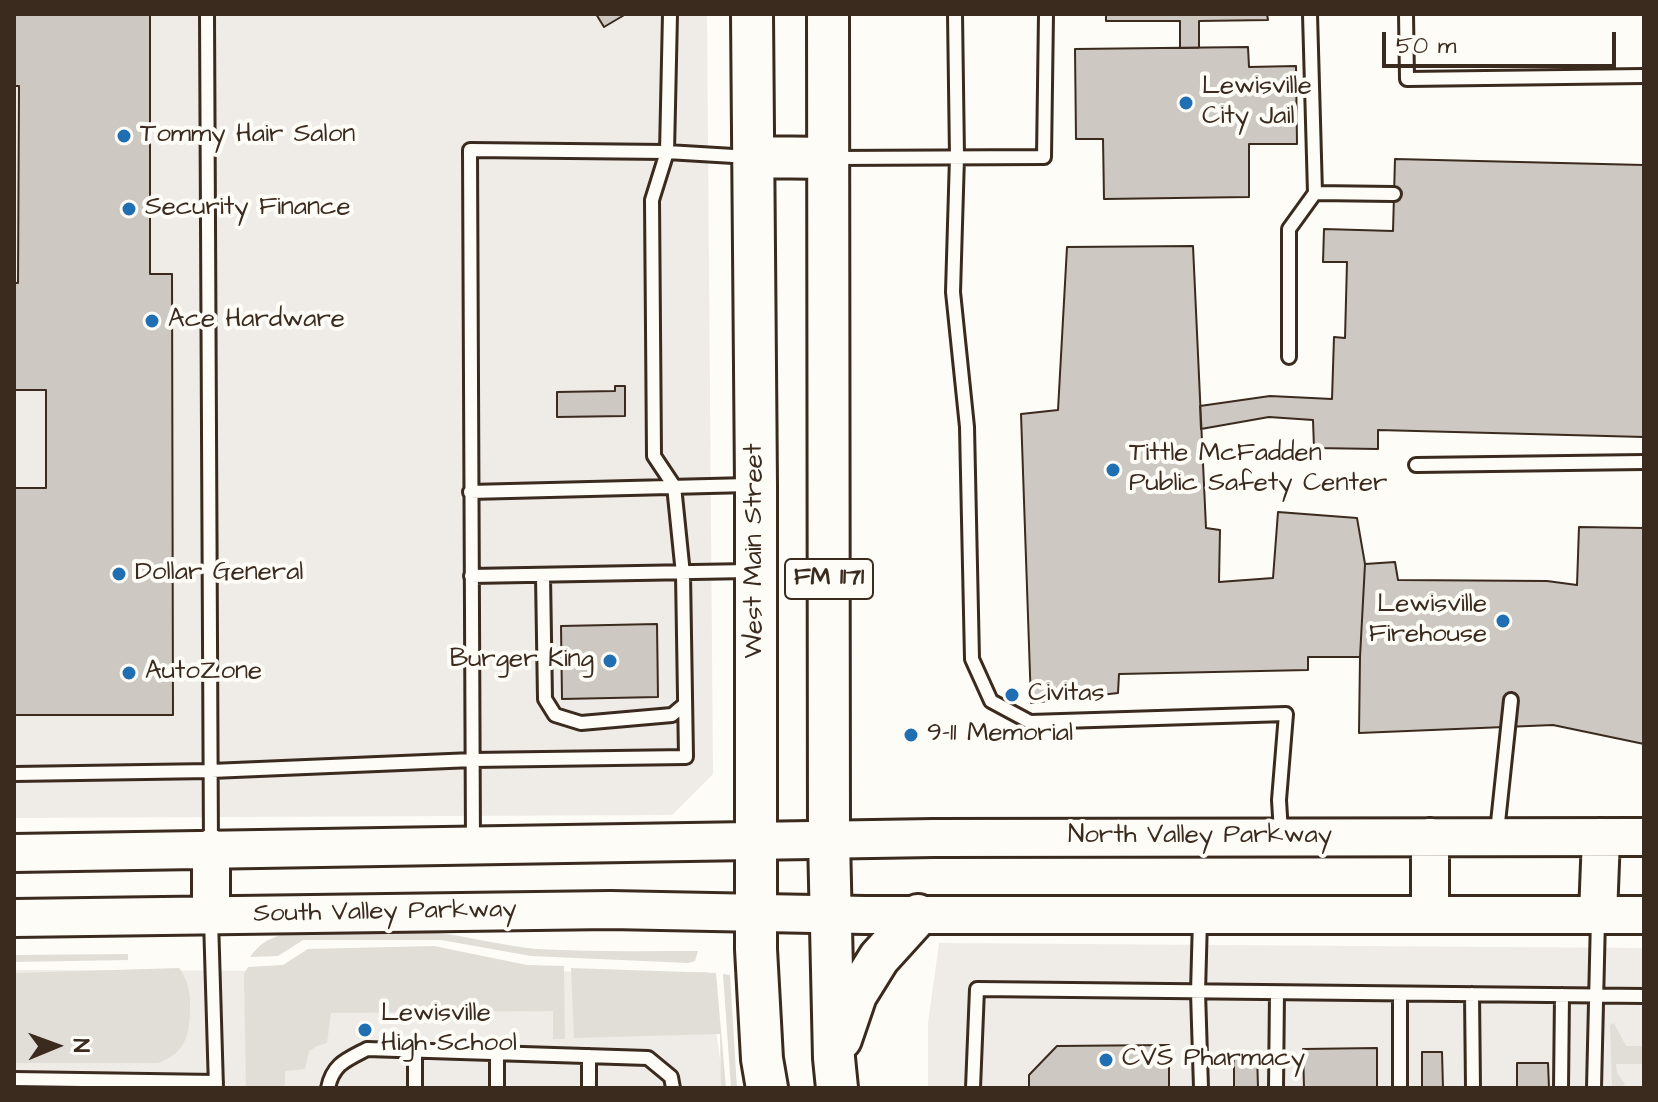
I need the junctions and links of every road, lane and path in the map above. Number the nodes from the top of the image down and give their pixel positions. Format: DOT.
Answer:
graph roads {
  1 [pos="207,14"];
  2 [pos="670,14"];
  3 [pos="752,14"];
  4 [pos="828,14"];
  5 [pos="955,14"];
  6 [pos="1046,14"];
  7 [pos="1310,14"];
  8 [pos="1406,14"];
  9 [pos="1644,76"];
  10 [pos="667,152"];
  11 [pos="753,157"];
  12 [pos="957,157"];
  13 [pos="829,158"];
  14 [pos="1315,193"];
  15 [pos="1394,194"];
  16 [pos="1289,357"];
  17 [pos="1644,462"];
  18 [pos="1416,465"];
  19 [pos="756,485"];
  20 [pos="674,486"];
  21 [pos="470,492"];
  22 [pos="756,571"];
  23 [pos="683,574"];
  24 [pos="471,576"];
  25 [pos="543,576"];
  26 [pos="1511,700"];
  27 [pos="685,704"];
  28 [pos="473,760"];
  29 [pos="211,771"];
  30 [pos="14,774"];
  31 [pos="1496,836"];
  32 [pos="1281,837"];
  33 [pos="1430,837"];
  34 [pos="1601,837"];
  35 [pos="1644,837"];
  36 [pos="829,839"];
  37 [pos="756,840"];
  38 [pos="473,844"];
  39 [pos="211,848"];
  40 [pos="14,853"];
  41 [pos="757,912"];
  42 [pos="1430,914"];
  43 [pos="830,915"];
  44 [pos="918,915"];
  45 [pos="1200,915"];
  46 [pos="1598,915"];
  47 [pos="1644,915"];
  48 [pos="211,916"];
  49 [pos="14,918"];
  50 [pos="1198,992"];
  51 [pos="1277,993"];
  52 [pos="1400,994"];
  53 [pos="1472,994"];
  54 [pos="1562,995"];
  55 [pos="1595,996"];
  56 [pos="1644,996"];
  57 [pos="415,1051"];
  58 [pos="497,1053"];
  59 [pos="589,1056"];
  60 [pos="835,1073"];
  61 [pos="14,1079"];
  62 [pos="672,1082"];
  63 [pos="50,1084"];
  64 [pos="138,1085"];
  65 [pos="216,1085"];
  66 [pos="328,1088"];
  67 [pos="415,1088"];
  68 [pos="497,1088"];
  69 [pos="589,1088"];
  70 [pos="767,1088"];
  71 [pos="973,1088"];
  72 [pos="1201,1088"];
  73 [pos="1276,1088"];
  74 [pos="1400,1088"];
  75 [pos="1473,1088"];
  76 [pos="1561,1088"];
  77 [pos="1594,1088"];
  1 -- 29 [label="lane"];
  2 -- 10 [label="lane"];
  3 -- 11 [label="main road, West Main Street / FM 1171"];
  4 -- 13 [label="main road, FM 1171"];
  5 -- 12 [label="lane"];
  6 -- 12 [label="lane"];
  7 -- 14 [label="lane"];
  8 -- 9 [label="lane"];
  10 -- 11 [label="lane"];
  10 -- 20 [label="lane"];
  10 -- 21 [label="lane"];
  11 -- 13 [label="main road"];
  11 -- 19 [label="main road, West Main Street / FM 1171"];
  12 -- 13 [label="lane"];
  12 -- 32 [label="lane"];
  13 -- 36 [label="main road, FM 1171"];
  14 -- 15 [label="lane"];
  14 -- 16 [label="lane"];
  17 -- 18 [label="lane"];
  19 -- 20 [label="lane"];
  19 -- 22 [label="main road, West Main Street / FM 1171"];
  20 -- 21 [label="lane"];
  20 -- 23 [label="lane"];
  21 -- 24 [label="lane"];
  22 -- 23 [label="lane"];
  22 -- 37 [label="main road, West Main Street / FM 1171"];
  23 -- 25 [label="lane"];
  23 -- 27 [label="lane"];
  24 -- 25 [label="lane"];
  24 -- 28 [label="lane"];
  25 -- 27 [label="lane"];
  26 -- 31 [label="lane"];
  27 -- 28 [label="lane"];
  28 -- 29 [label="lane"];
  28 -- 38 [label="lane"];
  29 -- 30 [label="lane"];
  29 -- 39 [label="lane"];
  31 -- 33 [label="main road, North Valley Parkway"];
  31 -- 34 [label="main road, North Valley Parkway"];
  32 -- 33 [label="main road, North Valley Parkway"];
  32 -- 36 [label="main road, North Valley Parkway"];
  33 -- 42 [label="main road"];
  34 -- 35 [label="main road, North Valley Parkway"];
  34 -- 46 [label="main road"];
  36 -- 37 [label="main road, North Valley Parkway"];
  36 -- 43 [label="main road, FM 1171"];
  37 -- 38 [label="main road"];
  37 -- 41 [label="main road, West Main Street / FM 1171"];
  38 -- 39 [label="main road"];
  39 -- 40 [label="main road"];
  39 -- 48 [label="main road"];
  41 -- 43 [label="main road"];
  41 -- 48 [label="main road, South Valley Parkway"];
  41 -- 70 [label="main road, West Main Street / FM 1171"];
  42 -- 45 [label="main road"];
  42 -- 46 [label="main road"];
  43 -- 44 [label="main road"];
  43 -- 60 [label="main road, FM 1171"];
  44 -- 45 [label="main road"];
  44 -- 60 [label="main road"];
  45 -- 50 [label="lane"];
  46 -- 47 [label="main road"];
  46 -- 55 [label="lane"];
  48 -- 49 [label="main road, South Valley Parkway"];
  48 -- 65 [label="lane"];
  50 -- 51 [label="lane"];
  50 -- 71 [label="lane"];
  50 -- 72 [label="lane"];
  51 -- 52 [label="lane"];
  51 -- 73 [label="lane"];
  52 -- 53 [label="lane"];
  52 -- 74 [label="lane"];
  53 -- 54 [label="lane"];
  53 -- 75 [label="lane"];
  54 -- 55 [label="lane"];
  54 -- 76 [label="lane"];
  55 -- 56 [label="lane"];
  55 -- 77 [label="lane"];
  57 -- 58 [label="lane"];
  57 -- 66 [label="lane"];
  57 -- 67 [label="lane"];
  58 -- 59 [label="lane"];
  58 -- 68 [label="lane"];
  59 -- 62 [label="lane"];
  59 -- 69 [label="lane"];
  61 -- 63 [label="lane"];
  63 -- 64 [label="lane"];
  64 -- 65 [label="lane"];
}
